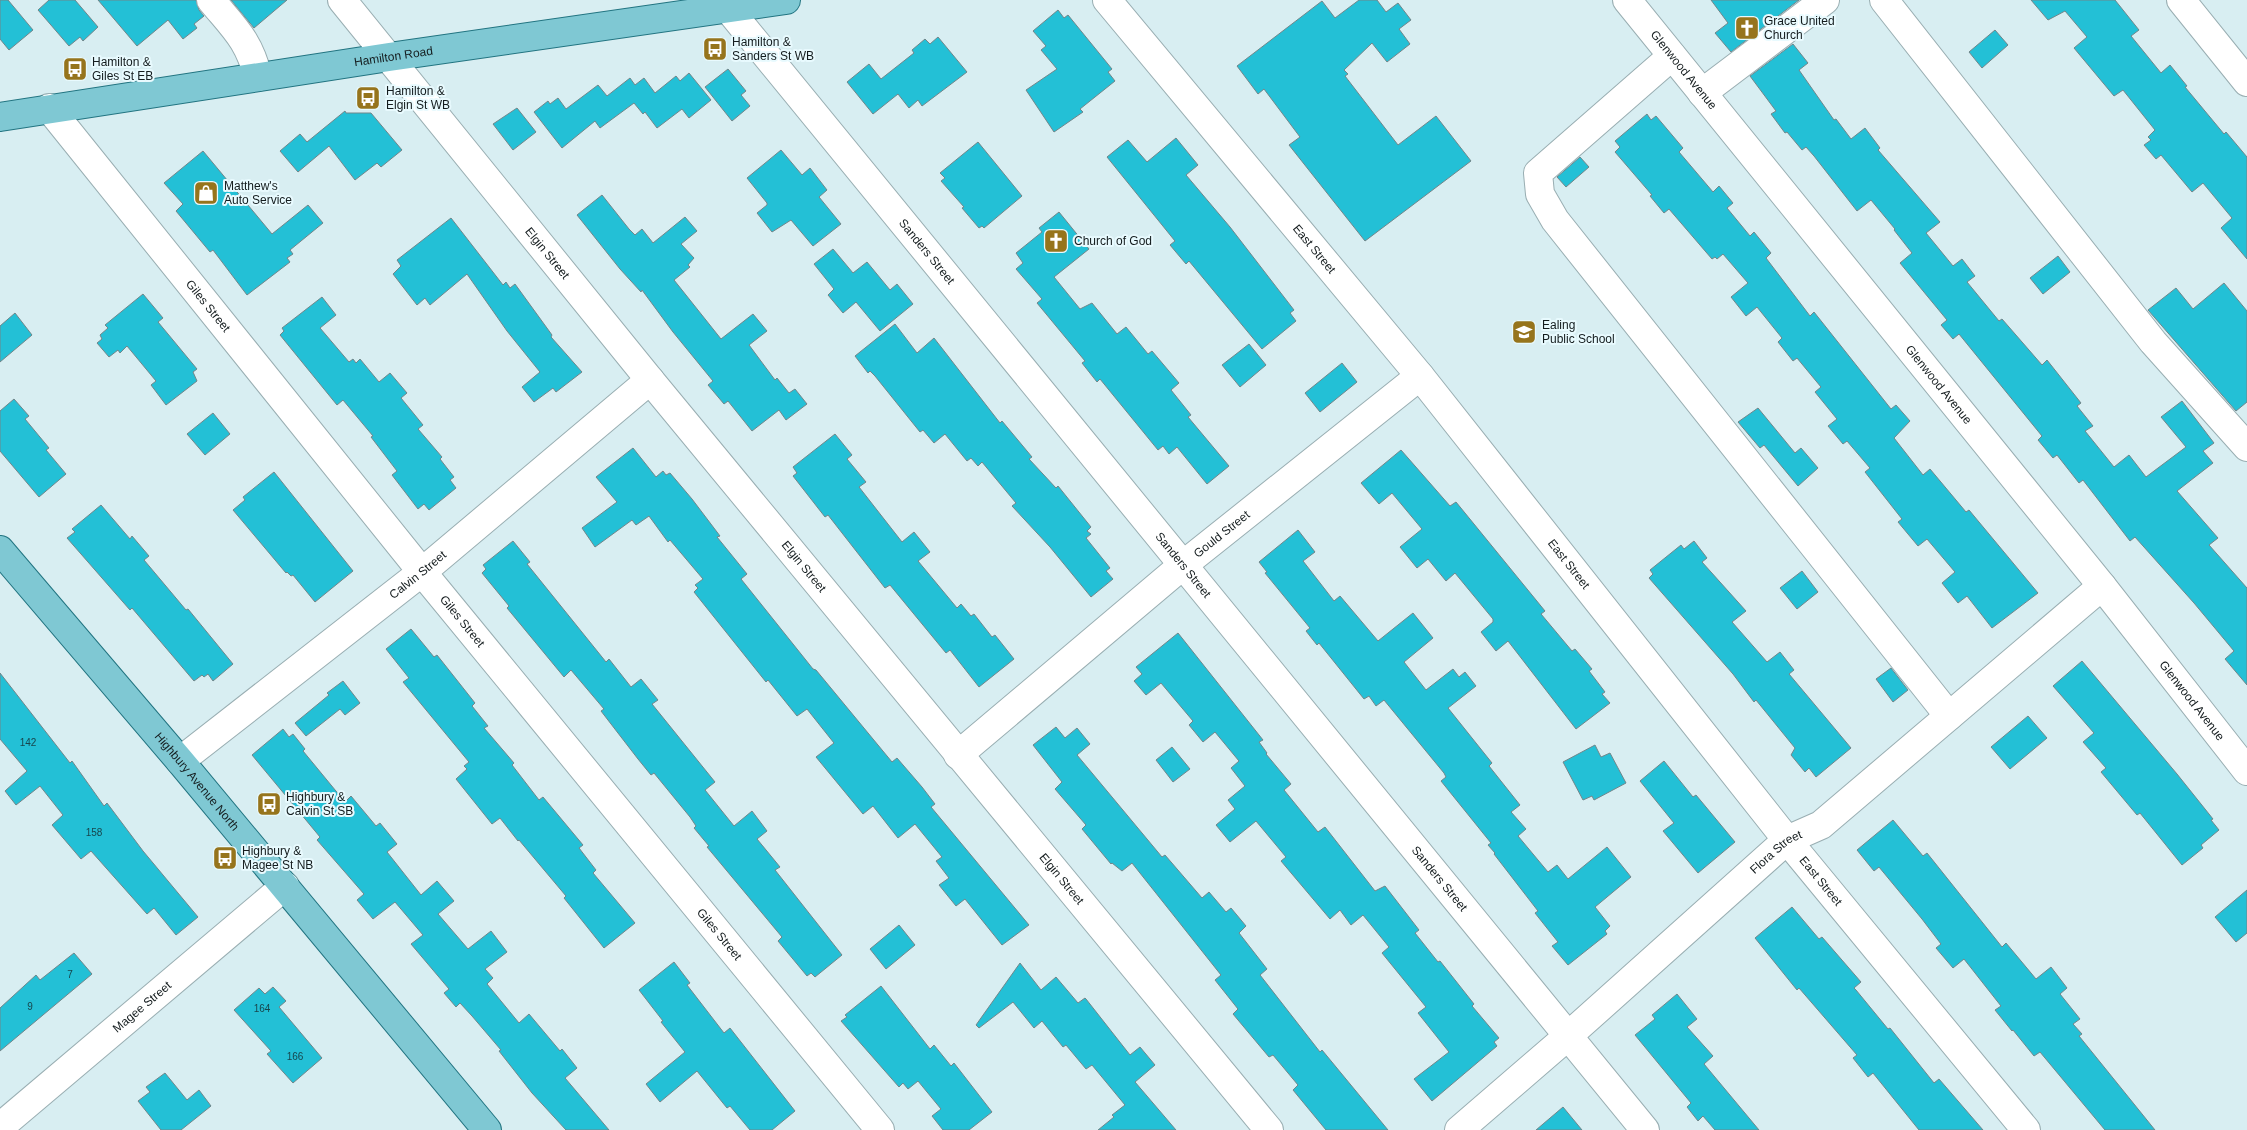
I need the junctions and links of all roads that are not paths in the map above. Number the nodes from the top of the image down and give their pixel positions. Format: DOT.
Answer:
graph roads {
  1 [pos="211,0"];
  2 [pos="342,0"];
  3 [pos="786,0"];
  4 [pos="1107,0"];
  5 [pos="1627,0"];
  6 [pos="1825,0"];
  7 [pos="1884,0"];
  8 [pos="2180,0"];
  9 [pos="724,4"];
  10 [pos="1672,56"];
  11 [pos="389,57"];
  12 [pos="258,77"];
  13 [pos="2247,82"];
  14 [pos="1702,93"];
  15 [pos="49,108"];
  16 [pos="0,117"];
  17 [pos="1420,376"];
  18 [pos="650,380"];
  19 [pos="2247,446"];
  20 [pos="0,550"];
  21 [pos="1183,565"];
  22 [pos="422,572"];
  23 [pos="2102,586"];
  24 [pos="1949,716"];
  25 [pos="958,755"];
  26 [pos="180,761"];
  27 [pos="2247,771"];
  28 [pos="1787,840"];
  29 [pos="284,886"];
  30 [pos="1568,1036"];
  31 [pos="0,1127"];
  32 [pos="487,1130"];
  33 [pos="880,1130"];
  34 [pos="1269,1130"];
  35 [pos="1459,1130"];
  36 [pos="1645,1130"];
  37 [pos="2026,1130"];
  1 -- 12 [label="street"];
  2 -- 11 [label="street, Elgin Street"];
  3 -- 9 [label="main road, Hamilton Road"];
  4 -- 17 [label="street, East Street"];
  5 -- 10 [label="street, Glenwood Avenue"];
  6 -- 14 [label="street"];
  7 -- 19 [label="street"];
  8 -- 13 [label="street"];
  9 -- 11 [label="main road, Hamilton Road"];
  9 -- 21 [label="street, Sanders Street"];
  10 -- 14 [label="street, Glenwood Avenue"];
  10 -- 24 [label="street"];
  11 -- 12 [label="main road, Hamilton Road"];
  11 -- 18 [label="street, Elgin Street"];
  12 -- 15 [label="main road, Hamilton Road"];
  14 -- 23 [label="street, Glenwood Avenue"];
  15 -- 16 [label="main road, Hamilton Road"];
  15 -- 22 [label="street, Giles Street"];
  17 -- 21 [label="street, Gould Street"];
  17 -- 28 [label="street, East Street"];
  18 -- 22 [label="street, Calvin Street"];
  18 -- 25 [label="street, Elgin Street"];
  20 -- 26 [label="main road, Highbury Avenue North"];
  21 -- 25 [label="street, Gould Street"];
  21 -- 30 [label="street, Sanders Street"];
  22 -- 26 [label="street, Calvin Street"];
  22 -- 33 [label="street, Giles Street"];
  23 -- 24 [label="street, Flora Street"];
  23 -- 27 [label="street, Glenwood Avenue"];
  24 -- 28 [label="street, Flora Street"];
  25 -- 34 [label="street, Elgin Street"];
  26 -- 29 [label="main road, Highbury Avenue North"];
  28 -- 30 [label="street, Flora Street"];
  28 -- 37 [label="street, East Street"];
  29 -- 31 [label="street, Magee Street"];
  29 -- 32 [label="main road, Highbury Avenue North"];
  30 -- 35 [label="street, Flora Street"];
  30 -- 36 [label="street, Sanders Street"];
}
